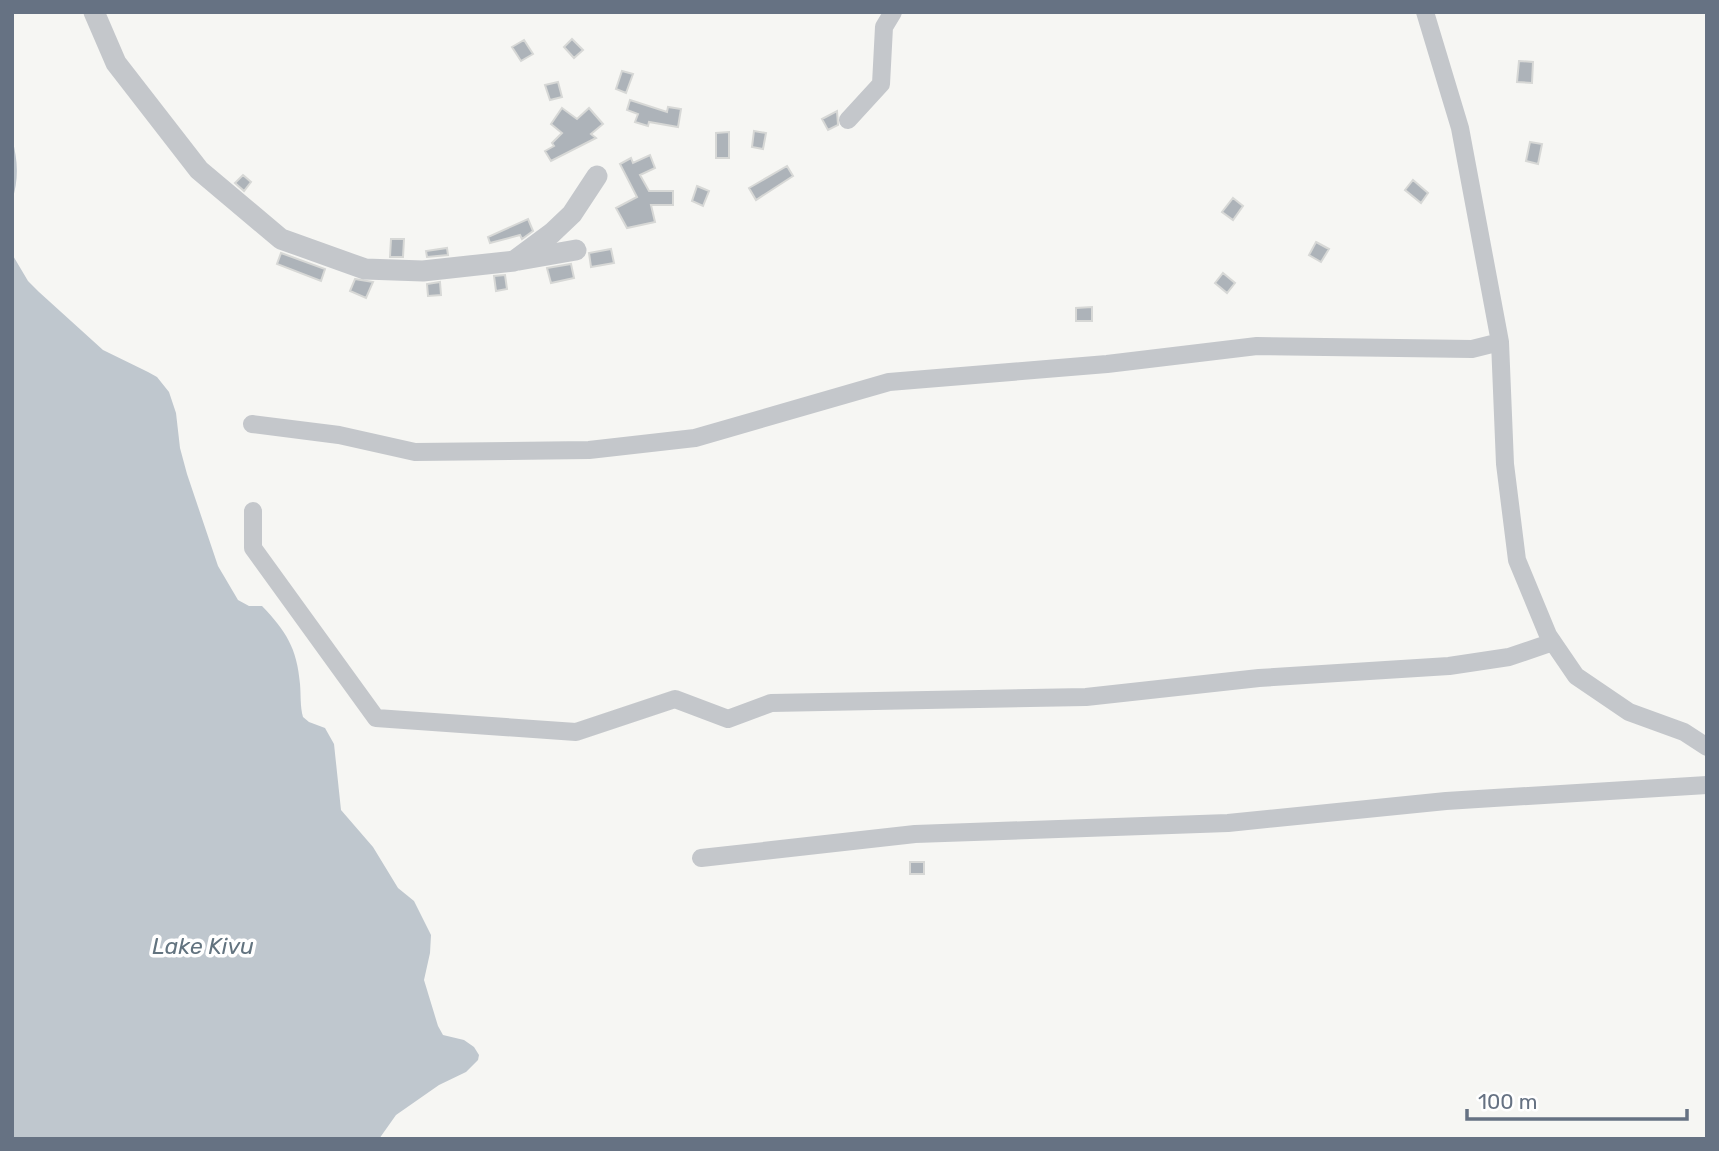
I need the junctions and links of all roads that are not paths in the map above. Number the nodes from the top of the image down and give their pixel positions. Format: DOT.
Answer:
graph roads {
  1 [pos="94,12"];
  2 [pos="893,12"];
  3 [pos="1425,12"];
  4 [pos="848,120"];
  5 [pos="597,176"];
  6 [pos="576,250"];
  7 [pos="514,261"];
  8 [pos="1500,342"];
  9 [pos="252,424"];
  10 [pos="253,511"];
  11 [pos="1553,642"];
  12 [pos="1707,747"];
  13 [pos="1707,785"];
  14 [pos="701,858"];
  1 -- 7 [label="street"];
  2 -- 4 [label="street"];
  3 -- 8 [label="street"];
  5 -- 7 [label="street"];
  6 -- 7 [label="street"];
  8 -- 9 [label="street"];
  8 -- 11 [label="street"];
  10 -- 11 [label="street"];
  11 -- 12 [label="street"];
  13 -- 14 [label="street"];
}
